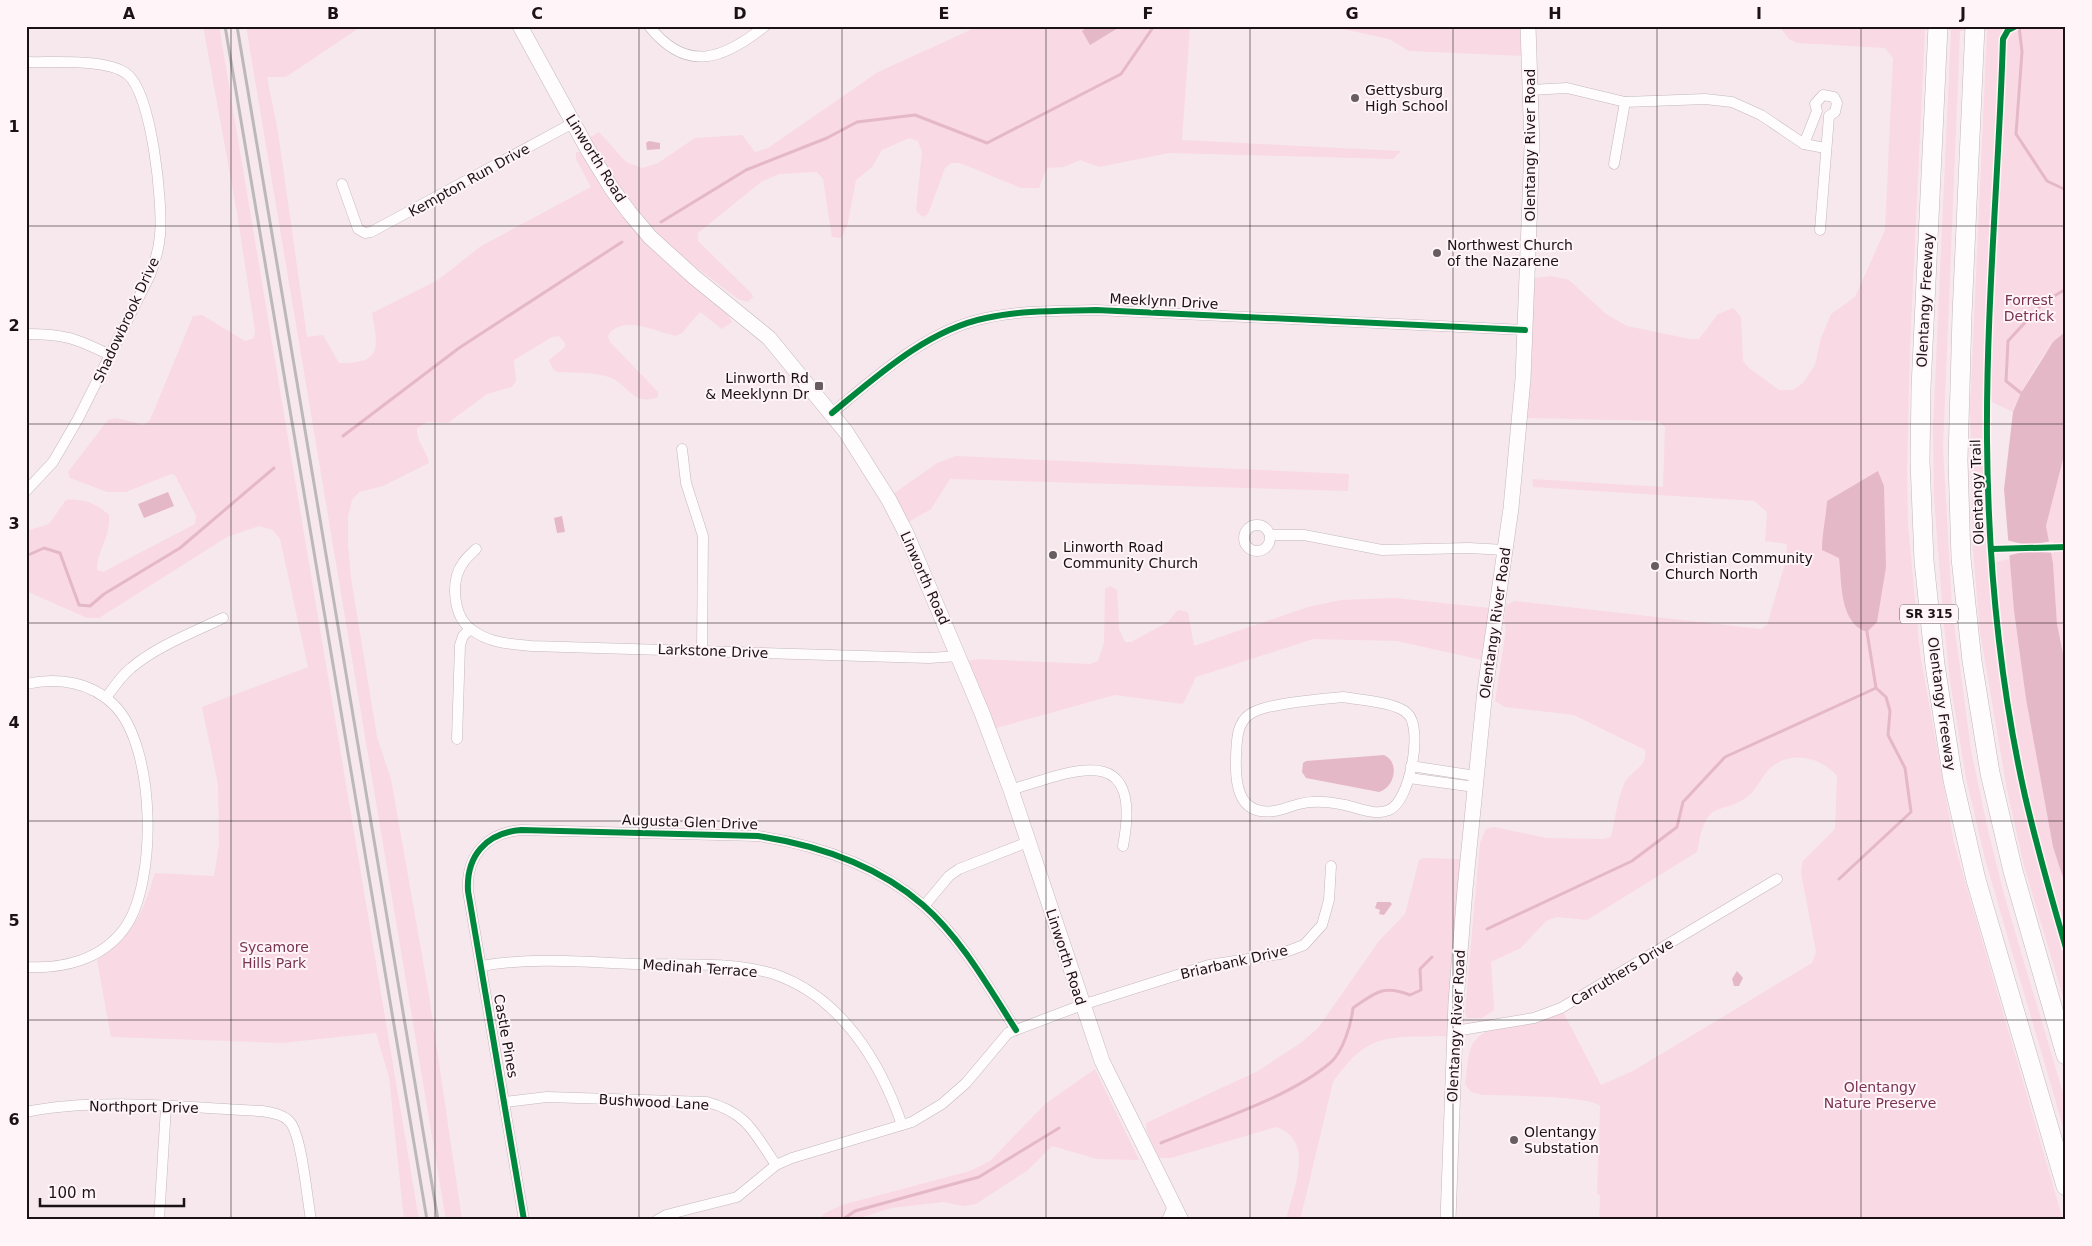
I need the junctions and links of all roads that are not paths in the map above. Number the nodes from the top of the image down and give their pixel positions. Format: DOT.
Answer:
graph roads {
  1 [pos="520,26"];
  2 [pos="649,26"];
  3 [pos="765,26"];
  4 [pos="1528,26"];
  5 [pos="1938,26"];
  6 [pos="1975,26"];
  7 [pos="26,62"];
  8 [pos="1530,90"];
  9 [pos="1625,102"];
  10 [pos="573,123"];
  11 [pos="1804,144"];
  12 [pos="1825,148"];
  13 [pos="1614,164"];
  14 [pos="342,184"];
  15 [pos="1820,230"];
  16 [pos="1525,330"];
  17 [pos="26,334"];
  18 [pos="110,355"];
  19 [pos="832,414"];
  20 [pos="682,449"];
  21 [pos="26,492"];
  22 [pos="1270,535"];
  23 [pos="476,549"];
  24 [pos="1505,550"];
  25 [pos="223,618"];
  26 [pos="470,630"];
  27 [pos="702,651"];
  28 [pos="959,656"];
  29 [pos="26,684"];
  30 [pos="106,698"];
  31 [pos="457,738"];
  32 [pos="1411,766"];
  33 [pos="1409,778"];
  34 [pos="1476,782"];
  35 [pos="1010,790"];
  36 [pos="1028,842"];
  37 [pos="1123,846"];
  38 [pos="474,857"];
  39 [pos="1331,866"];
  40 [pos="1777,879"];
  41 [pos="924,906"];
  42 [pos="482,966"];
  43 [pos="26,967"];
  44 [pos="1082,1006"];
  45 [pos="1016,1030"];
  46 [pos="1455,1031"];
  47 [pos="2066,1055"];
  48 [pos="505,1102"];
  49 [pos="166,1107"];
  50 [pos="26,1112"];
  51 [pos="902,1125"];
  52 [pos="776,1166"];
  53 [pos="2066,1186"];
  54 [pos="1174,1204"];
  55 [pos="159,1220"];
  56 [pos="311,1220"];
  57 [pos="524,1220"];
  58 [pos="658,1220"];
  59 [pos="1167,1220"];
  60 [pos="1181,1220"];
  61 [pos="1448,1220"];
  1 -- 10 [label="main road, Linworth Road"];
  2 -- 3 [label="street"];
  4 -- 8 [label="main road, Olentangy River Road"];
  5 -- 53 [label="highway, Olentangy Freeway / SR 315"];
  6 -- 47 [label="highway, SR 315"];
  7 -- 18 [label="street, Shadowbrook Drive"];
  8 -- 9 [label="street"];
  8 -- 16 [label="main road, Olentangy River Road"];
  9 -- 11 [label="street"];
  9 -- 13 [label="street"];
  10 -- 14 [label="street, Kempton Run Drive"];
  10 -- 19 [label="main road, Linworth Road"];
  11 -- 12 [label="street"];
  11 -- 12 [label="street"];
  12 -- 15 [label="street"];
  16 -- 19 [label="street, Meeklynn Drive"];
  16 -- 24 [label="main road, Olentangy River Road"];
  17 -- 18 [label="street"];
  18 -- 21 [label="street, Shadowbrook Drive"];
  19 -- 28 [label="main road, Linworth Road"];
  20 -- 27 [label="street"];
  22 -- 24 [label="street"];
  23 -- 26 [label="street"];
  24 -- 34 [label="main road, Olentangy River Road"];
  25 -- 30 [label="street"];
  26 -- 27 [label="street, Larkstone Drive"];
  26 -- 31 [label="street"];
  27 -- 28 [label="street, Larkstone Drive"];
  28 -- 35 [label="main road, Linworth Road"];
  29 -- 30 [label="street"];
  30 -- 43 [label="street"];
  32 -- 33 [label="street"];
  32 -- 33 [label="street"];
  32 -- 34 [label="street"];
  33 -- 34 [label="street"];
  34 -- 46 [label="main road, Olentangy River Road"];
  35 -- 36 [label="main road, Linworth Road"];
  35 -- 37 [label="street"];
  36 -- 41 [label="street"];
  36 -- 44 [label="main road, Linworth Road"];
  38 -- 41 [label="street, Augusta Glen Drive"];
  38 -- 42 [label="street, Castle Pines"];
  39 -- 44 [label="street, Briarbank Drive"];
  40 -- 46 [label="street, Carruthers Drive"];
  41 -- 45 [label="street, Augusta Glen Drive"];
  42 -- 48 [label="street, Castle Pines"];
  42 -- 51 [label="street, Medinah Terrace"];
  44 -- 45 [label="street, Briarbank Drive"];
  44 -- 54 [label="main road, Linworth Road"];
  45 -- 51 [label="street, Briarbank Drive"];
  46 -- 61 [label="main road, Olentangy River Road"];
  48 -- 52 [label="street, Bushwood Lane"];
  48 -- 57 [label="street, Castle Pines"];
  49 -- 50 [label="street, Northport Drive"];
  49 -- 55 [label="street"];
  49 -- 56 [label="street, Northport Drive"];
  51 -- 52 [label="street, Briarbank Drive"];
  52 -- 58 [label="street, Briarbank Drive"];
  54 -- 59 [label="street"];
  54 -- 60 [label="main road, Linworth Road"];
}
